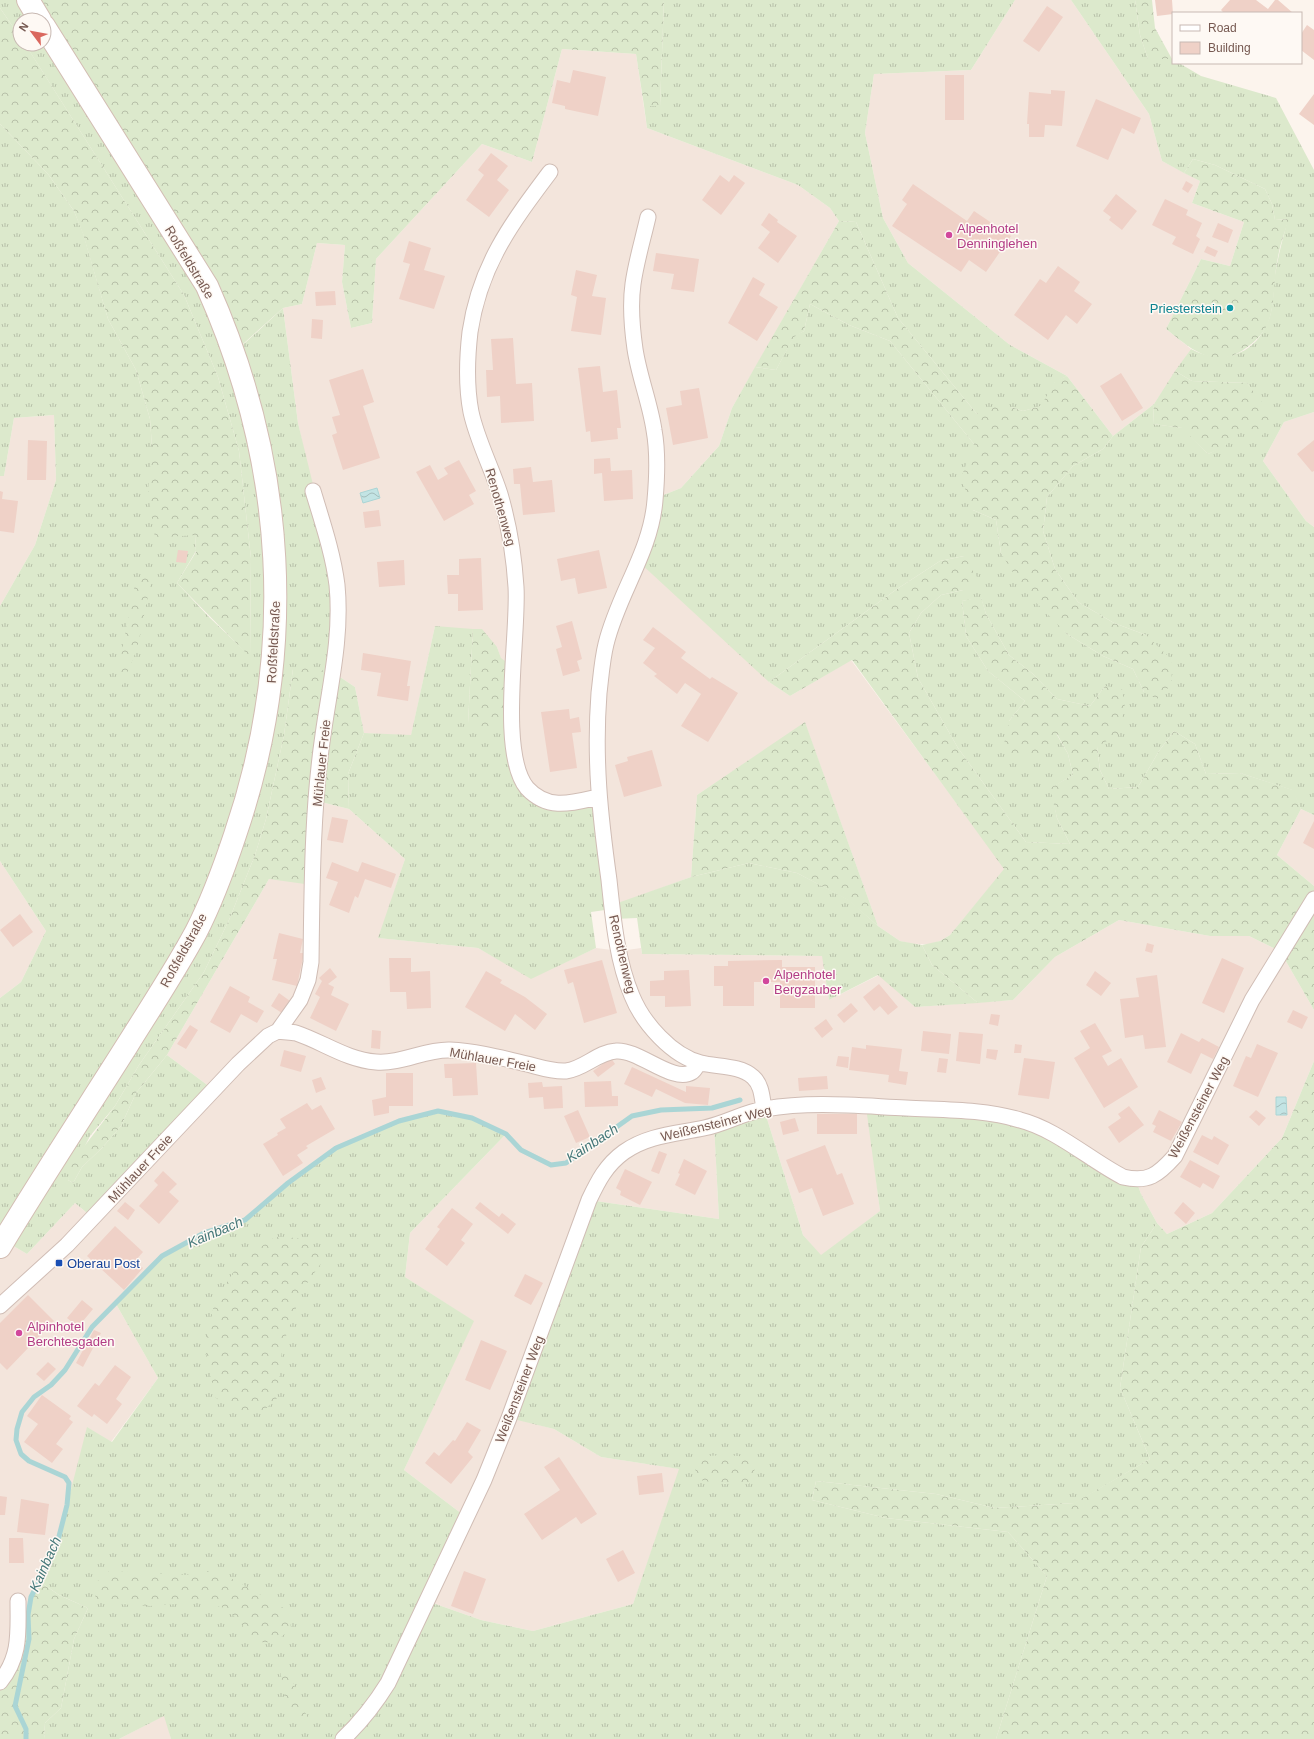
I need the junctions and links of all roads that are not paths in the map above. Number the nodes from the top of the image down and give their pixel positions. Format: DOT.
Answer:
graph roads {
  1 [pos="28,0"];
  2 [pos="35,12"];
  3 [pos="52,39"];
  4 [pos="550,172"];
  5 [pos="648,217"];
  6 [pos="313,491"];
  7 [pos="598,797"];
  8 [pos="1314,899"];
  9 [pos="278,1031"];
  10 [pos="699,1063"];
  11 [pos="764,1109"];
  12 [pos="0,1247"];
  13 [pos="0,1306"];
  14 [pos="18,1601"];
  15 [pos="0,1682"];
  16 [pos="343,1739"];
  1 -- 2 [label="main road"];
  3 -- 12 [label="main road, Roßfeldstraße"];
  4 -- 7 [label="street, Renothenweg"];
  5 -- 7 [label="street, Renothenweg"];
  6 -- 9 [label="street, Mühlauer Freie"];
  7 -- 10 [label="street, Renothenweg"];
  8 -- 11 [label="street, Weißensteiner Weg"];
  9 -- 10 [label="street, Mühlauer Freie"];
  9 -- 13 [label="street, Mühlauer Freie"];
  10 -- 11 [label="street, Renothenweg"];
  11 -- 16 [label="street, Weißensteiner Weg"];
  14 -- 15 [label="street"];
}
